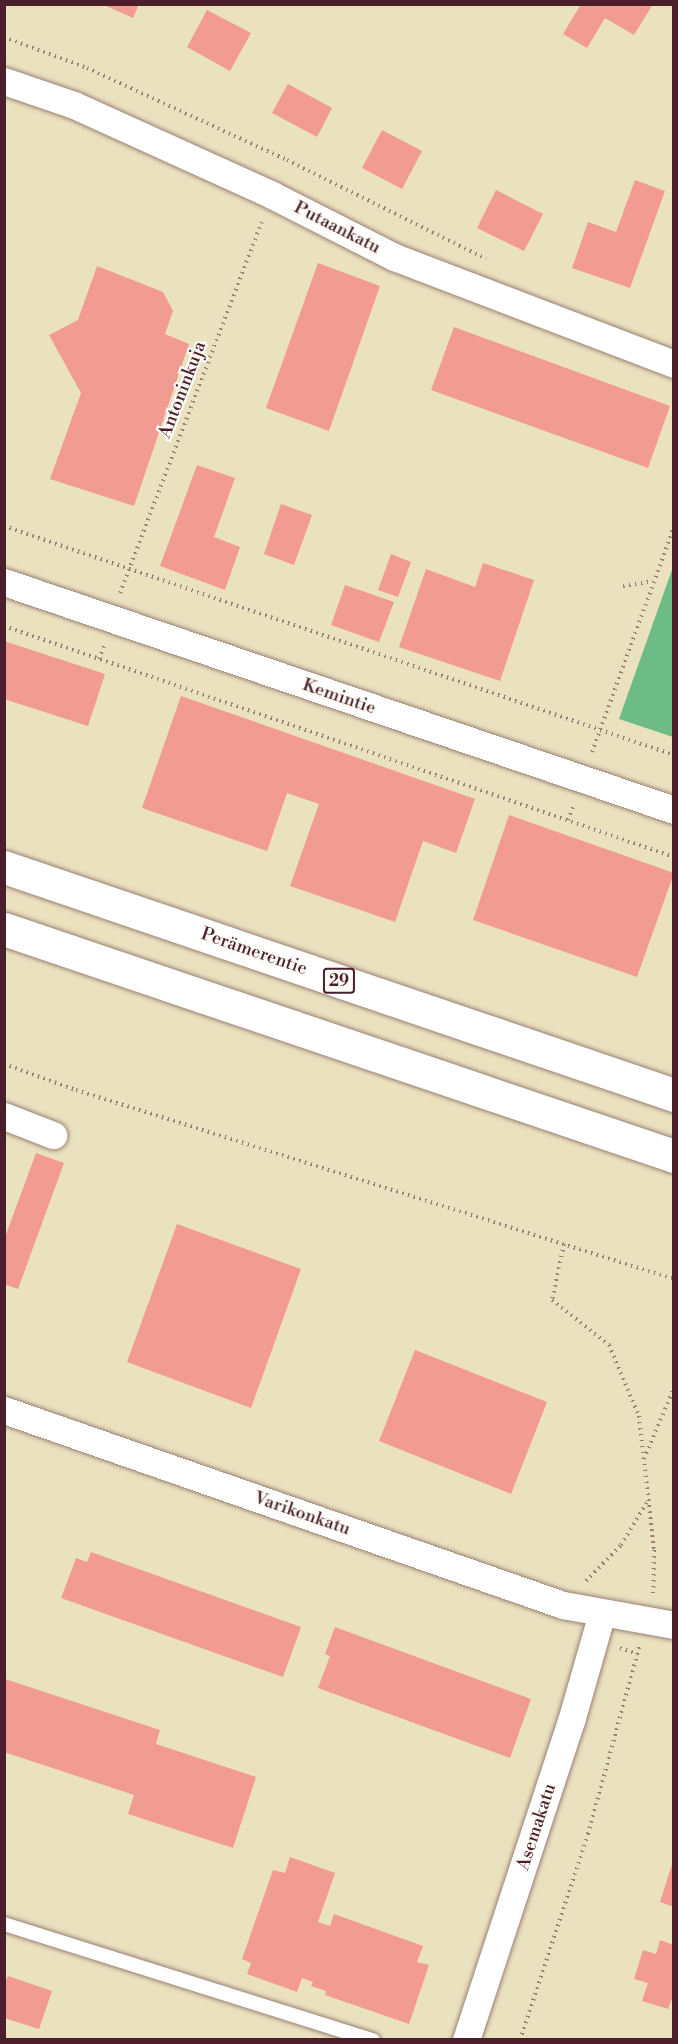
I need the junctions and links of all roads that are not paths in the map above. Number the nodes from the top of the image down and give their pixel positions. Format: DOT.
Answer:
graph roads {
  1 [pos="4,81"];
  2 [pos="674,364"];
  3 [pos="4,582"];
  4 [pos="674,810"];
  5 [pos="4,867"];
  6 [pos="4,929"];
  7 [pos="674,1095"];
  8 [pos="4,1116"];
  9 [pos="53,1135"];
  10 [pos="674,1156"];
  11 [pos="4,1410"];
  12 [pos="602,1613"];
  13 [pos="674,1625"];
  14 [pos="4,1924"];
  15 [pos="373,2040"];
  16 [pos="466,2040"];
  1 -- 2 [label="street, Putaankatu"];
  3 -- 4 [label="street, Kemintie"];
  5 -- 7 [label="highway, Perämerentie / 29"];
  6 -- 10 [label="highway"];
  8 -- 9 [label="street"];
  11 -- 12 [label="street, Varikonkatu"];
  12 -- 13 [label="street, Varikonkatu"];
  12 -- 16 [label="street, Asemakatu"];
  14 -- 15 [label="lane"];
}
